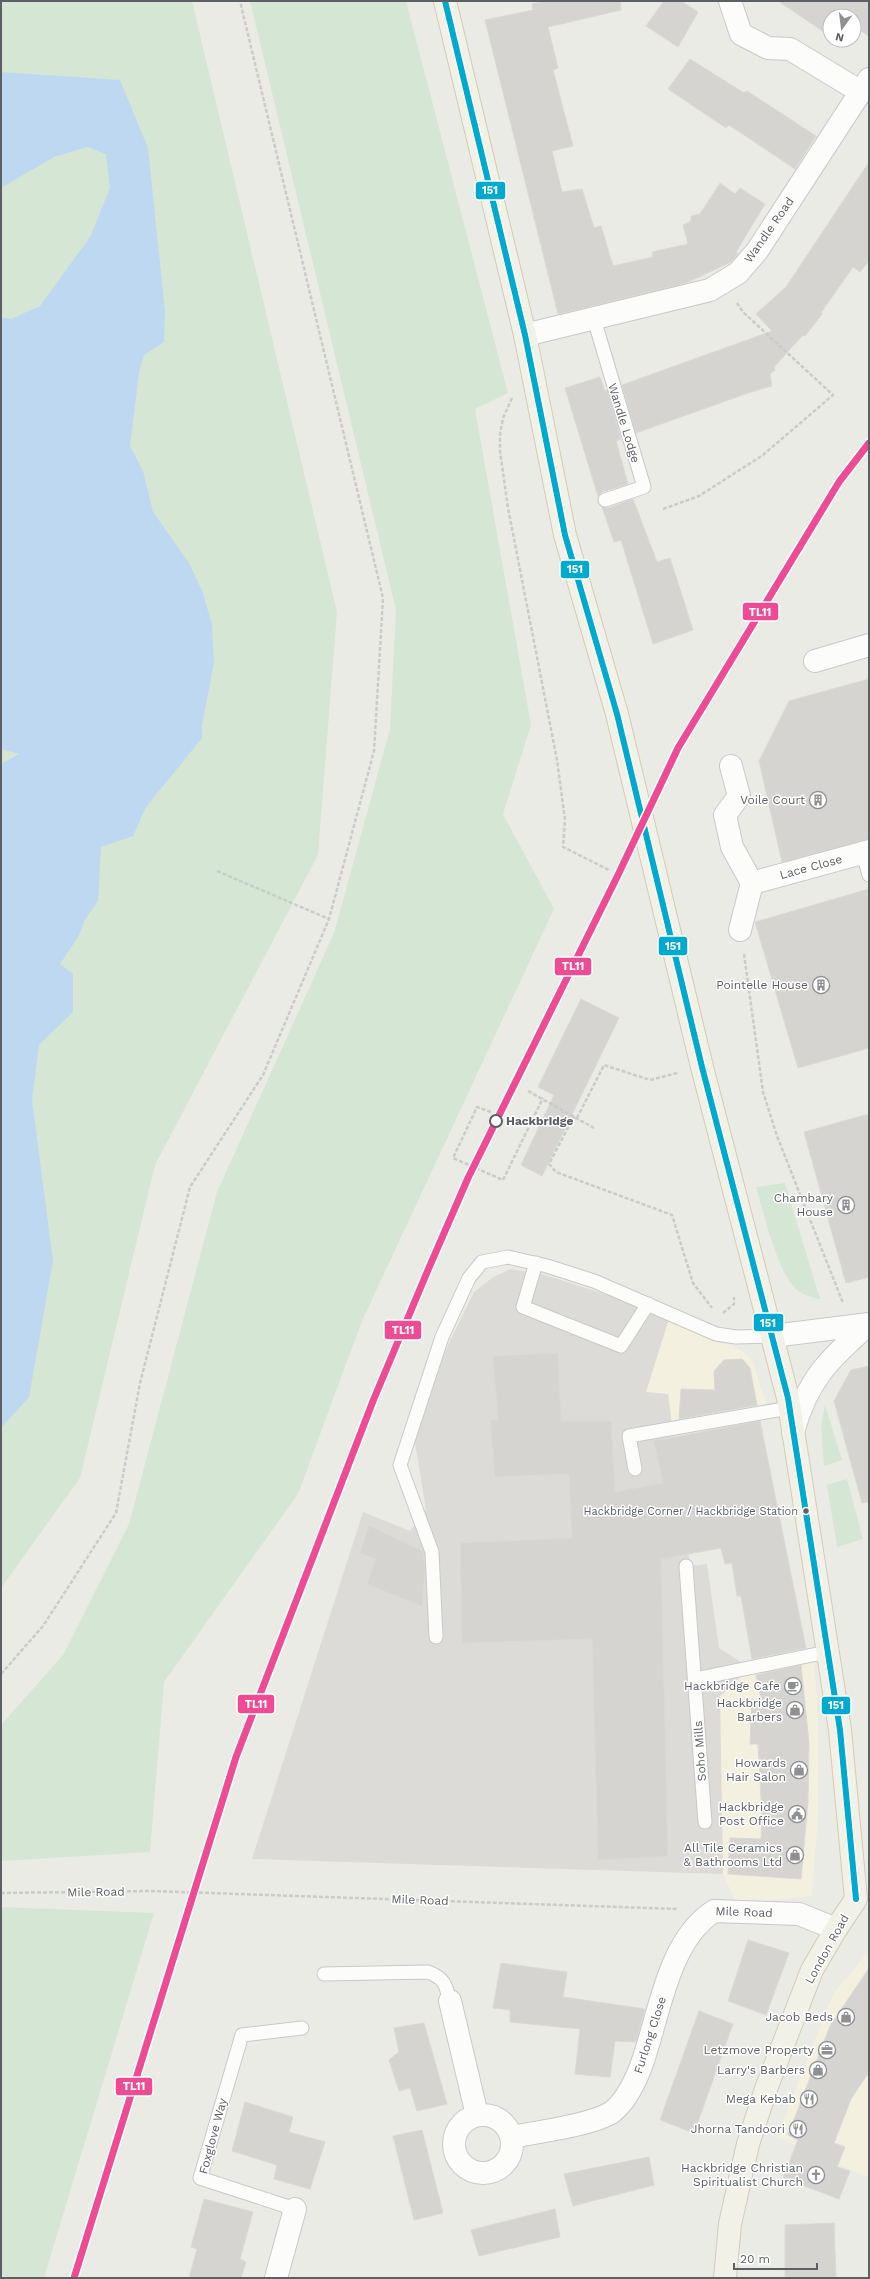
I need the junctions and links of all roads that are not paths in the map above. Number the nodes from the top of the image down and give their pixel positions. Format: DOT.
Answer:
graph roads {
  1 [pos="445,1"];
  2 [pos="730,1"];
  3 [pos="865,86"];
  4 [pos="594,319"];
  5 [pos="525,335"];
  6 [pos="605,500"];
  7 [pos="869,645"];
  8 [pos="815,661"];
  9 [pos="731,766"];
  10 [pos="866,852"];
  11 [pos="869,875"];
  12 [pos="752,883"];
  13 [pos="740,930"];
  14 [pos="536,1263"];
  15 [pos="648,1304"];
  16 [pos="863,1324"];
  17 [pos="773,1336"];
  18 [pos="789,1408"];
  19 [pos="793,1432"];
  20 [pos="635,1468"];
  21 [pos="686,1566"];
  22 [pos="436,1637"];
  23 [pos="827,1652"];
  24 [pos="696,1679"];
  25 [pos="706,1822"];
  26 [pos="714,1911"];
  27 [pos="836,1929"];
  28 [pos="324,1974"];
  29 [pos="450,2001"];
  30 [pos="302,2028"];
  31 [pos="476,2115"];
  32 [pos="512,2137"];
  33 [pos="295,2209"];
  34 [pos="276,2278"];
  35 [pos="725,2278"];
  1 -- 5 [label="main road, London Road"];
  2 -- 3 [label="street"];
  3 -- 4 [label="street, Wandle Road"];
  4 -- 5 [label="street, Wandle Road"];
  4 -- 6 [label="lane, Wandle Lodge"];
  5 -- 17 [label="main road, London Road"];
  7 -- 8 [label="street"];
  9 -- 12 [label="street"];
  10 -- 11 [label="lane"];
  10 -- 12 [label="street, Lace Close"];
  12 -- 13 [label="street"];
  14 -- 15 [label="lane"];
  14 -- 15 [label="lane"];
  14 -- 22 [label="lane"];
  15 -- 17 [label="lane"];
  16 -- 17 [label="street"];
  16 -- 19 [label="street"];
  17 -- 18 [label="main road, London Road"];
  18 -- 19 [label="main road, London Road"];
  18 -- 20 [label="lane"];
  19 -- 23 [label="main road, London Road"];
  21 -- 24 [label="lane, Soho Mills"];
  23 -- 24 [label="lane"];
  23 -- 27 [label="main road, London Road"];
  24 -- 25 [label="lane, Soho Mills"];
  26 -- 27 [label="street, Mile Road"];
  26 -- 32 [label="street, Furlong Close"];
  27 -- 35 [label="main road, London Road"];
  28 -- 29 [label="lane"];
  29 -- 31 [label="street"];
  30 -- 33 [label="lane, Foxglove Way"];
  31 -- 32 [label="street"];
  31 -- 32 [label="street"];
  33 -- 34 [label="street, Foxglove Way"];
}
